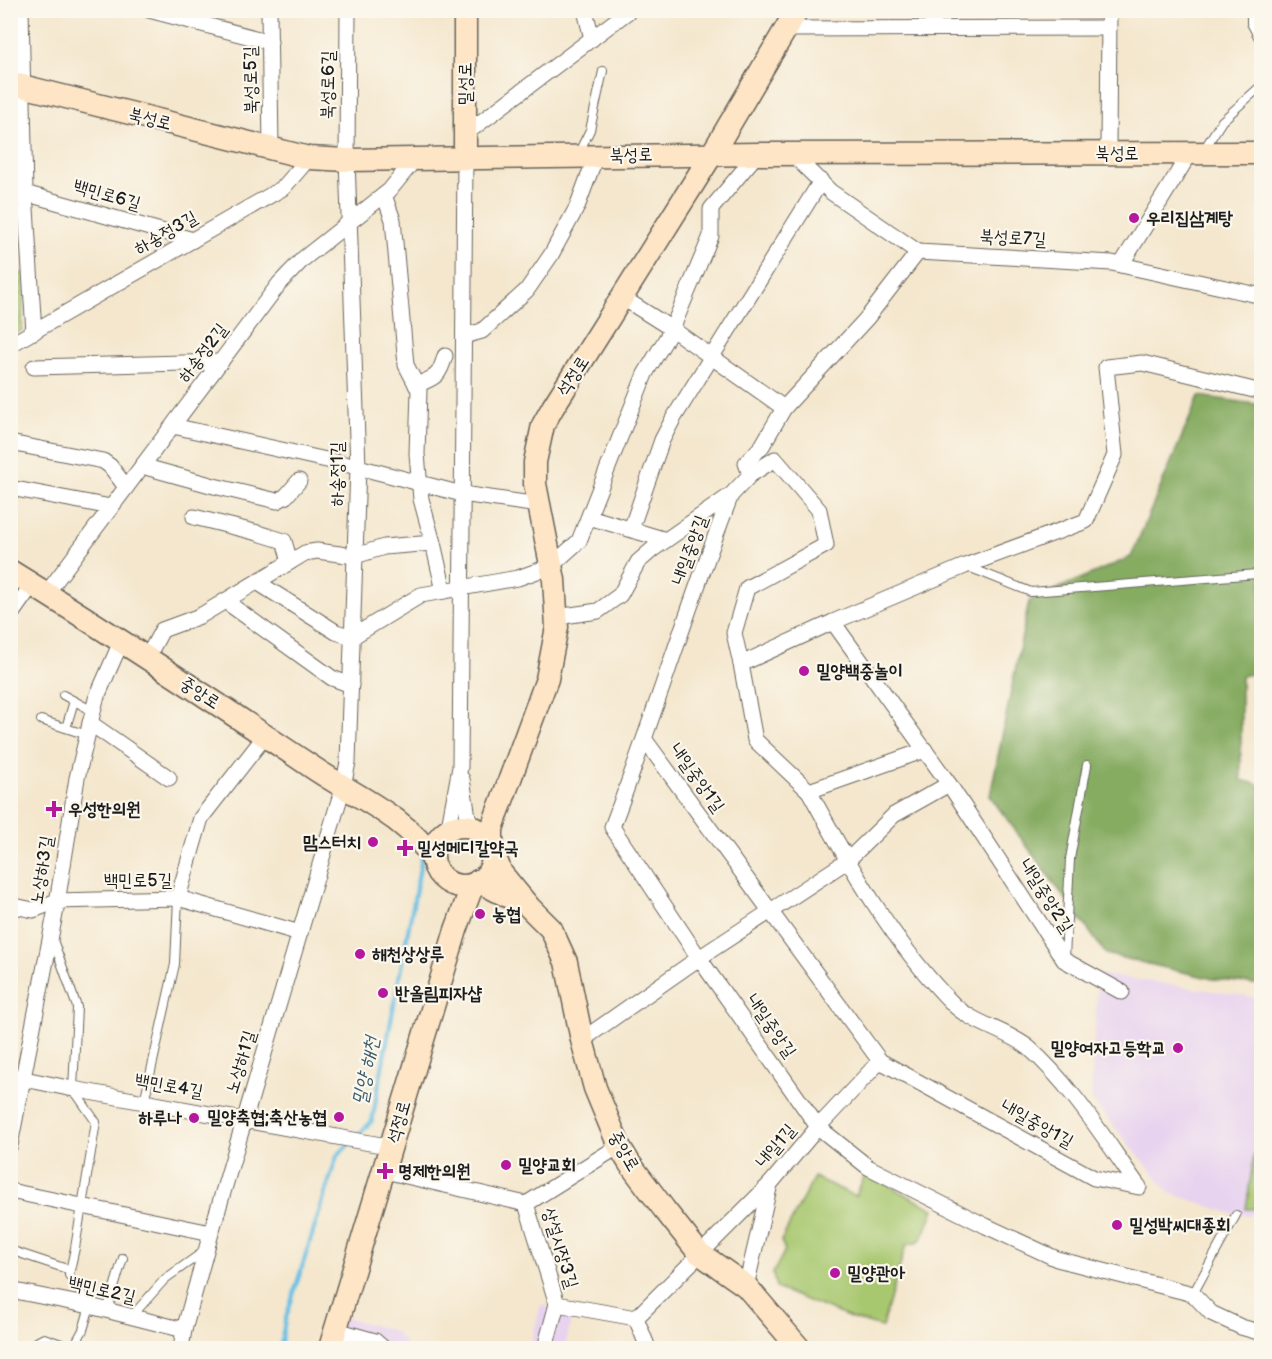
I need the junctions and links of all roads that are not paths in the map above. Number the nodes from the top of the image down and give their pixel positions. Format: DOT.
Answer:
graph roads {
  1 [pos="21,10"];
  2 [pos="149,10"];
  3 [pos="269,10"];
  4 [pos="348,10"];
  5 [pos="465,10"];
  6 [pos="585,10"];
  7 [pos="630,10"];
  8 [pos="1110,10"];
  9 [pos="1251,10"];
  10 [pos="792,20"];
  11 [pos="1109,28"];
  12 [pos="592,39"];
  13 [pos="270,42"];
  14 [pos="1262,44"];
  15 [pos="603,71"];
  16 [pos="17,85"];
  17 [pos="1262,86"];
  18 [pos="465,134"];
  19 [pos="271,149"];
  20 [pos="1108,153"];
  21 [pos="1196,153"];
  22 [pos="1262,153"];
  23 [pos="712,154"];
  24 [pos="757,154"];
  25 [pos="792,154"];
  26 [pos="587,156"];
  27 [pos="465,157"];
  28 [pos="309,158"];
  29 [pos="415,159"];
  30 [pos="347,160"];
  31 [pos="820,182"];
  32 [pos="18,191"];
  33 [pos="384,195"];
  34 [pos="348,222"];
  35 [pos="193,240"];
  36 [pos="918,252"];
  37 [pos="1121,265"];
  38 [pos="1262,296"];
  39 [pos="623,298"];
  40 [pos="672,330"];
  41 [pos="34,332"];
  42 [pos="464,336"];
  43 [pos="10,345"];
  44 [pos="445,356"];
  45 [pos="712,357"];
  46 [pos="220,362"];
  47 [pos="34,367"];
  48 [pos="416,385"];
  49 [pos="1262,392"];
  50 [pos="784,408"];
  51 [pos="173,426"];
  52 [pos="10,443"];
  53 [pos="142,466"];
  54 [pos="358,467"];
  55 [pos="750,475"];
  56 [pos="299,481"];
  57 [pos="420,483"];
  58 [pos="126,487"];
  59 [pos="10,488"];
  60 [pos="462,494"];
  61 [pos="731,495"];
  62 [pos="539,505"];
  63 [pos="111,507"];
  64 [pos="194,517"];
  65 [pos="589,517"];
  66 [pos="631,529"];
  67 [pos="666,540"];
  68 [pos="433,543"];
  69 [pos="355,556"];
  70 [pos="290,562"];
  71 [pos="551,566"];
  72 [pos="965,566"];
  73 [pos="10,572"];
  74 [pos="1257,574"];
  75 [pos="257,582"];
  76 [pos="462,588"];
  77 [pos="39,589"];
  78 [pos="444,591"];
  79 [pos="225,601"];
  80 [pos="10,616"];
  81 [pos="557,617"];
  82 [pos="833,622"];
  83 [pos="352,636"];
  84 [pos="121,642"];
  85 [pos="147,658"];
  86 [pos="741,664"];
  87 [pos="351,685"];
  88 [pos="63,695"];
  89 [pos="74,701"];
  90 [pos="41,720"];
  91 [pos="90,723"];
  92 [pos="66,728"];
  93 [pos="265,736"];
  94 [pos="645,740"];
  95 [pos="925,750"];
  96 [pos="1087,765"];
  97 [pos="460,767"];
  98 [pos="169,778"];
  99 [pos="949,784"];
  100 [pos="508,785"];
  101 [pos="343,787"];
  102 [pos="809,791"];
  103 [pos="388,814"];
  104 [pos="474,828"];
  105 [pos="445,832"];
  106 [pos="492,849"];
  107 [pos="847,861"];
  108 [pos="438,868"];
  109 [pos="478,881"];
  110 [pos="178,898"];
  111 [pos="57,901"];
  112 [pos="10,904"];
  113 [pos="529,907"];
  114 [pos="771,911"];
  115 [pos="456,930"];
  116 [pos="51,933"];
  117 [pos="300,933"];
  118 [pos="699,958"];
  119 [pos="1065,960"];
  120 [pos="1122,992"];
  121 [pos="582,1040"];
  122 [pos="880,1061"];
  123 [pos="17,1077"];
  124 [pos="73,1089"];
  125 [pos="144,1102"];
  126 [pos="244,1119"];
  127 [pos="818,1127"];
  128 [pos="10,1145"];
  129 [pos="389,1146"];
  130 [pos="619,1146"];
  131 [pos="385,1171"];
  132 [pos="770,1184"];
  133 [pos="10,1191"];
  134 [pos="526,1204"];
  135 [pos="82,1206"];
  136 [pos="1236,1215"];
  137 [pos="211,1233"];
  138 [pos="207,1249"];
  139 [pos="10,1250"];
  140 [pos="699,1253"];
  141 [pos="123,1258"];
  142 [pos="70,1270"];
  143 [pos="746,1287"];
  144 [pos="10,1290"];
  145 [pos="1193,1294"];
  146 [pos="557,1304"];
  147 [pos="90,1306"];
  148 [pos="107,1311"];
  149 [pos="132,1317"];
  150 [pos="636,1318"];
  151 [pos="184,1329"];
  152 [pos="1262,1333"];
  153 [pos="333,1339"];
  154 [pos="25,1348"];
  155 [pos="73,1348"];
  156 [pos="182,1348"];
  157 [pos="383,1348"];
  158 [pos="545,1348"];
  159 [pos="648,1348"];
  160 [pos="799,1348"];
  1 -- 16 [label="street"];
  2 -- 13 [label="street"];
  3 -- 13 [label="street, 북성로5길"];
  4 -- 30 [label="street, 북성로6길"];
  5 -- 18 [label="street, 밀성로"];
  6 -- 12 [label="street"];
  7 -- 12 [label="street"];
  8 -- 11 [label="street"];
  9 -- 14 [label="lane"];
  10 -- 11 [label="street"];
  10 -- 23 [label="street, 석정로"];
  11 -- 20 [label="street"];
  12 -- 18 [label="street"];
  13 -- 19 [label="street, 북성로5길"];
  15 -- 26 [label="lane"];
  16 -- 19 [label="street, 북성로"];
  16 -- 32 [label="street"];
  17 -- 21 [label="lane"];
  18 -- 27 [label="street, 밀성로"];
  19 -- 28 [label="street, 북성로"];
  20 -- 21 [label="street, 북성로"];
  20 -- 25 [label="street, 북성로"];
  21 -- 22 [label="street, 북성로"];
  21 -- 37 [label="street"];
  23 -- 24 [label="street, 북성로"];
  23 -- 26 [label="street, 북성로"];
  23 -- 39 [label="street, 석정로"];
  24 -- 25 [label="street, 북성로"];
  24 -- 40 [label="street"];
  25 -- 31 [label="street"];
  26 -- 27 [label="street, 북성로"];
  26 -- 42 [label="street"];
  27 -- 29 [label="street, 북성로"];
  27 -- 42 [label="street"];
  28 -- 30 [label="street, 북성로"];
  28 -- 35 [label="street, 하송정3길"];
  29 -- 30 [label="street, 북성로"];
  29 -- 33 [label="street, 하송정2길"];
  30 -- 34 [label="street, 하송정1길"];
  31 -- 36 [label="street"];
  31 -- 45 [label="street"];
  32 -- 35 [label="street, 백민로6길"];
  32 -- 41 [label="street"];
  33 -- 34 [label="street, 하송정2길"];
  33 -- 48 [label="street"];
  34 -- 46 [label="street, 하송정2길"];
  34 -- 54 [label="street, 하송정1길"];
  35 -- 41 [label="street, 하송정3길"];
  36 -- 37 [label="street, 북성로7길"];
  36 -- 50 [label="street"];
  37 -- 38 [label="street, 북성로7길"];
  39 -- 40 [label="street"];
  39 -- 62 [label="street, 석정로"];
  40 -- 45 [label="street"];
  40 -- 65 [label="street"];
  41 -- 43 [label="street, 하송정3길"];
  42 -- 60 [label="street"];
  44 -- 48 [label="street"];
  45 -- 50 [label="street"];
  45 -- 66 [label="street"];
  46 -- 47 [label="street"];
  46 -- 51 [label="street, 하송정2길"];
  48 -- 57 [label="street"];
  49 -- 72 [label="street"];
  50 -- 55 [label="street"];
  51 -- 53 [label="street, 하송정2길"];
  51 -- 54 [label="street"];
  52 -- 58 [label="street"];
  53 -- 56 [label="street"];
  53 -- 58 [label="street, 하송정2길"];
  54 -- 57 [label="street"];
  54 -- 69 [label="street, 하송정1길"];
  55 -- 61 [label="street"];
  55 -- 86 [label="street"];
  57 -- 60 [label="street"];
  57 -- 68 [label="street"];
  58 -- 63 [label="street, 하송정2길"];
  59 -- 63 [label="street"];
  60 -- 62 [label="street"];
  60 -- 76 [label="street"];
  61 -- 67 [label="street"];
  61 -- 94 [label="street, 내일중앙길"];
  62 -- 71 [label="street, 석정로"];
  63 -- 77 [label="street, 하송정2길"];
  64 -- 70 [label="street"];
  65 -- 66 [label="street"];
  65 -- 71 [label="street"];
  66 -- 67 [label="street"];
  67 -- 81 [label="street"];
  68 -- 69 [label="street"];
  68 -- 78 [label="street"];
  69 -- 70 [label="street"];
  69 -- 83 [label="street, 하송정1길"];
  70 -- 75 [label="street"];
  71 -- 76 [label="street"];
  71 -- 81 [label="street, 석정로"];
  72 -- 74 [label="lane"];
  72 -- 82 [label="street"];
  73 -- 77 [label="street, 중앙로"];
  75 -- 79 [label="street"];
  75 -- 83 [label="street"];
  76 -- 78 [label="street"];
  76 -- 97 [label="street"];
  77 -- 80 [label="street, 하송정2길"];
  77 -- 84 [label="street, 중앙로"];
  78 -- 83 [label="street"];
  79 -- 85 [label="street"];
  79 -- 87 [label="street"];
  81 -- 100 [label="street, 석정로"];
  82 -- 86 [label="street"];
  82 -- 95 [label="street, 내일중앙2길"];
  83 -- 87 [label="street, 하송정1길"];
  84 -- 85 [label="street, 중앙로"];
  84 -- 91 [label="street, 노상하3길"];
  85 -- 93 [label="street, 중앙로"];
  86 -- 102 [label="street"];
  87 -- 101 [label="street, 하송정1길"];
  88 -- 89 [label="lane"];
  89 -- 91 [label="lane"];
  89 -- 92 [label="lane"];
  90 -- 92 [label="lane"];
  91 -- 92 [label="lane"];
  91 -- 98 [label="street"];
  91 -- 111 [label="street, 노상하3길"];
  93 -- 101 [label="street, 중앙로"];
  93 -- 110 [label="street"];
  94 -- 114 [label="street, 내일중앙1길"];
  94 -- 118 [label="street, 내일중앙길"];
  95 -- 99 [label="street, 내일중앙2길"];
  95 -- 102 [label="street"];
  96 -- 119 [label="lane, 내일중앙2길"];
  97 -- 104 [label="street"];
  97 -- 105 [label="street"];
  99 -- 107 [label="street"];
  99 -- 119 [label="street, 내일중앙2길"];
  100 -- 104 [label="street"];
  100 -- 106 [label="street, 석정로"];
  101 -- 103 [label="street, 중앙로"];
  101 -- 117 [label="street, 노상하1길"];
  102 -- 107 [label="street"];
  103 -- 105 [label="street"];
  103 -- 108 [label="street"];
  104 -- 105 [label="street"];
  104 -- 106 [label="street"];
  105 -- 108 [label="street"];
  106 -- 109 [label="street"];
  106 -- 113 [label="street"];
  107 -- 114 [label="street"];
  107 -- 122 [label="street, 내일중앙1길"];
  108 -- 109 [label="street"];
  108 -- 115 [label="street"];
  109 -- 113 [label="street"];
  109 -- 115 [label="street, 석정로"];
  110 -- 111 [label="street, 백민로5길"];
  110 -- 117 [label="street, 백민로5길"];
  110 -- 125 [label="lane"];
  111 -- 112 [label="street, 백민로5길"];
  111 -- 116 [label="street, 노상하3길"];
  113 -- 121 [label="street, 중앙로"];
  114 -- 118 [label="street"];
  114 -- 122 [label="street, 내일중앙1길"];
  115 -- 129 [label="street, 석정로"];
  116 -- 123 [label="street, 노상하3길"];
  116 -- 124 [label="lane"];
  117 -- 126 [label="street, 노상하1길"];
  118 -- 121 [label="street"];
  118 -- 127 [label="street, 내일중앙길"];
  119 -- 120 [label="street"];
  121 -- 130 [label="street, 중앙로"];
  122 -- 127 [label="street, 내일1길"];
  123 -- 124 [label="street, 백민로4길"];
  123 -- 128 [label="street, 노상하3길"];
  124 -- 125 [label="street, 백민로4길"];
  124 -- 135 [label="lane"];
  125 -- 126 [label="street, 백민로4길"];
  126 -- 129 [label="street, 백민로4길"];
  126 -- 137 [label="street, 노상하1길"];
  127 -- 132 [label="street, 내일1길"];
  127 -- 145 [label="street, 내일중앙길"];
  129 -- 131 [label="street, 석정로"];
  130 -- 134 [label="street, 상설시장3길"];
  130 -- 140 [label="street, 중앙로"];
  131 -- 134 [label="street, 상설시장3길"];
  131 -- 153 [label="street, 석정로"];
  132 -- 140 [label="street, 내일1길"];
  132 -- 143 [label="street"];
  133 -- 135 [label="street"];
  134 -- 146 [label="street, 상설시장3길"];
  135 -- 137 [label="street"];
  135 -- 142 [label="lane"];
  136 -- 145 [label="lane"];
  137 -- 138 [label="street, 노상하1길"];
  138 -- 149 [label="lane"];
  138 -- 151 [label="street, 노상하1길"];
  139 -- 142 [label="lane"];
  140 -- 143 [label="street, 중앙로"];
  140 -- 150 [label="street"];
  141 -- 148 [label="lane"];
  142 -- 147 [label="lane"];
  143 -- 160 [label="street, 중앙로"];
  144 -- 147 [label="street, 백민로2길"];
  145 -- 152 [label="street, 내일중앙길"];
  146 -- 150 [label="street, 상설시장3길"];
  146 -- 158 [label="street, 상설시장3길"];
  147 -- 148 [label="street, 백민로2길"];
  147 -- 155 [label="lane"];
  148 -- 149 [label="street, 백민로2길"];
  149 -- 151 [label="street, 백민로2길"];
  150 -- 159 [label="street"];
  151 -- 156 [label="street, 노상하1길"];
  153 -- 157 [label="street"];
  154 -- 155 [label="lane"];
}
